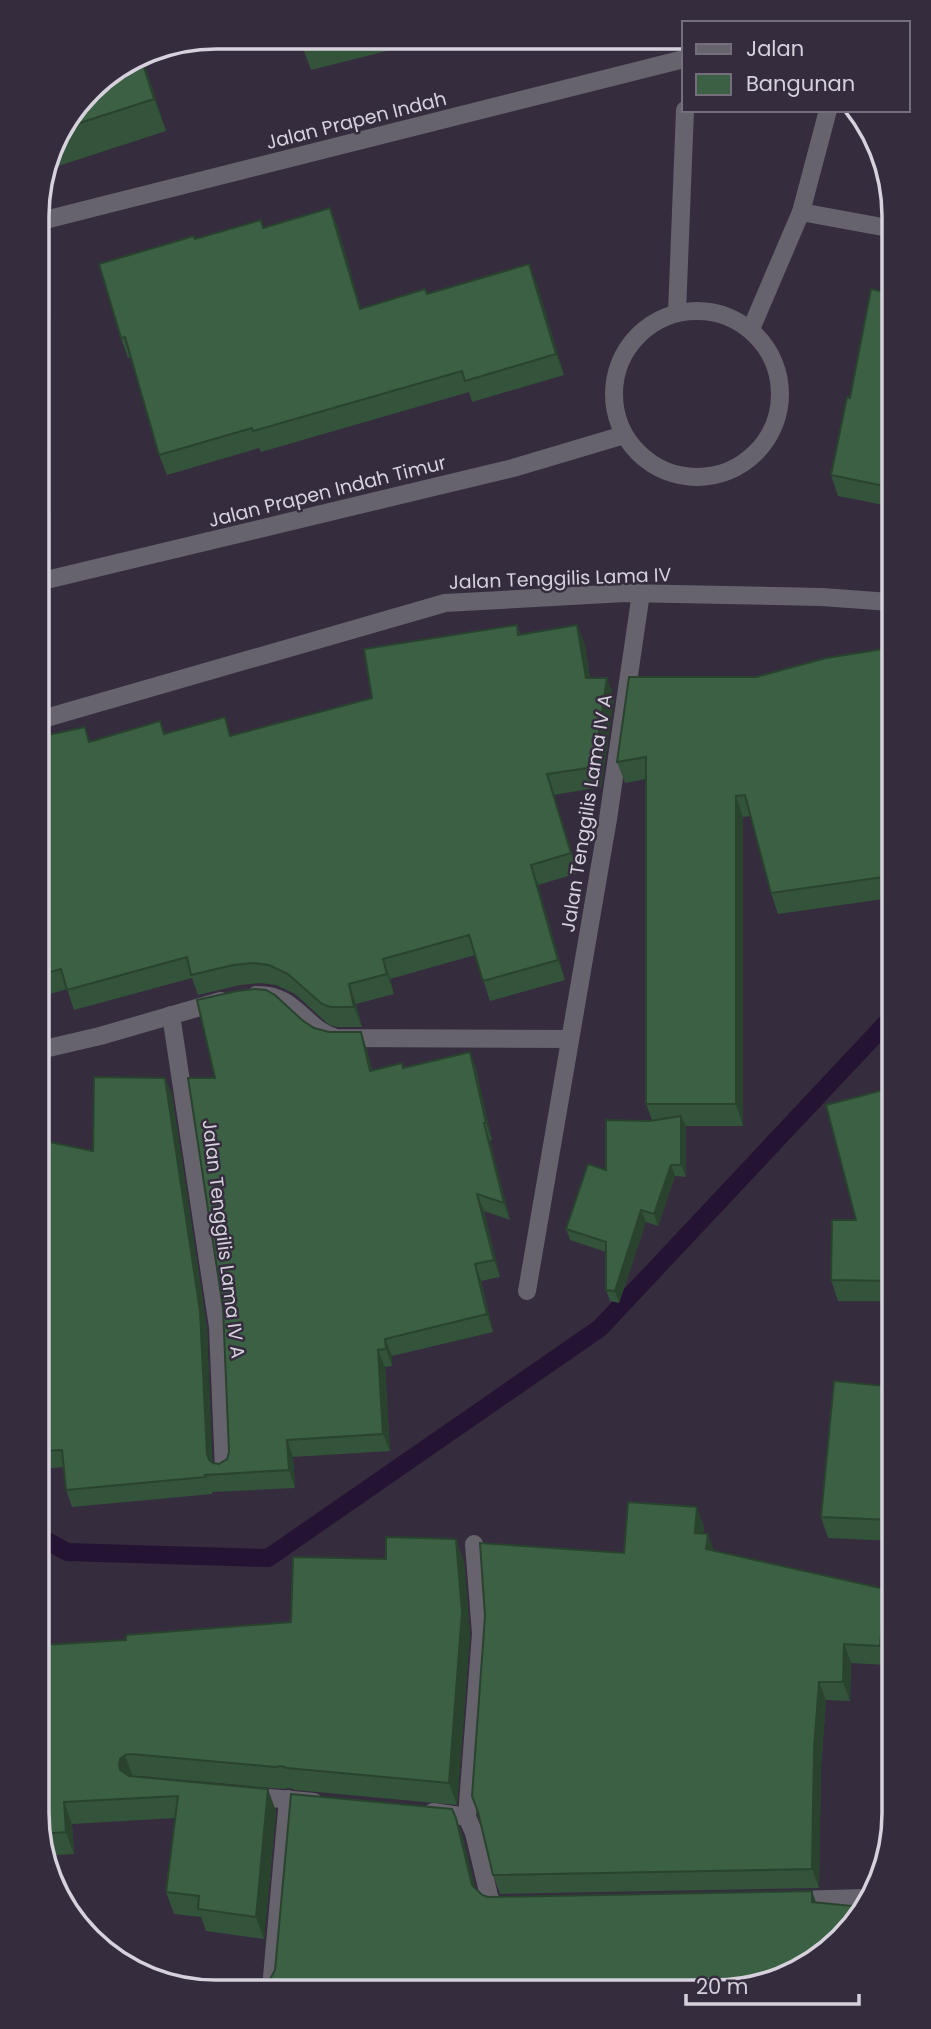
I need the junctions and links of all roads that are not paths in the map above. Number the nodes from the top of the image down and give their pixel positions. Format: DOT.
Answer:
graph roads {
  1 [pos="682,60"];
  2 [pos="685,112"];
  3 [pos="827,112"];
  4 [pos="801,212"];
  5 [pos="49,219"];
  6 [pos="882,228"];
  7 [pos="677,313"];
  8 [pos="751,330"];
  9 [pos="624,435"];
  10 [pos="49,579"];
  11 [pos="641,593"];
  12 [pos="882,601"];
  13 [pos="49,717"];
  14 [pos="171,1015"];
  15 [pos="570,1039"];
  16 [pos="49,1048"];
  17 [pos="527,1291"];
  18 [pos="224,1470"];
  19 [pos="474,1544"];
  20 [pos="233,1795"];
  21 [pos="288,1799"];
  22 [pos="328,1803"];
  23 [pos="421,1811"];
  24 [pos="467,1817"];
  25 [pos="859,1898"];
  26 [pos="770,1900"];
  27 [pos="524,1905"];
  28 [pos="272,1980"];
  1 -- 5 [label="street, Jalan Prapen Indah"];
  2 -- 7 [label="street"];
  3 -- 4 [label="street"];
  4 -- 6 [label="street"];
  4 -- 8 [label="street"];
  7 -- 8 [label="street"];
  7 -- 9 [label="street"];
  8 -- 9 [label="street"];
  9 -- 10 [label="street, Jalan Prapen Indah Timur"];
  11 -- 12 [label="street, Jalan Tenggilis Lama IV"];
  11 -- 13 [label="street, Jalan Tenggilis Lama IV"];
  11 -- 15 [label="street, Jalan Tenggilis Lama IV A"];
  14 -- 15 [label="street"];
  14 -- 16 [label="street"];
  14 -- 18 [label="street, Jalan Tenggilis Lama IV A"];
  15 -- 17 [label="street, Jalan Tenggilis Lama IV A"];
  19 -- 24 [label="street"];
  20 -- 21 [label="street"];
  21 -- 22 [label="street"];
  21 -- 28 [label="street"];
  23 -- 24 [label="street"];
  24 -- 27 [label="street"];
  25 -- 26 [label="street"];
}
